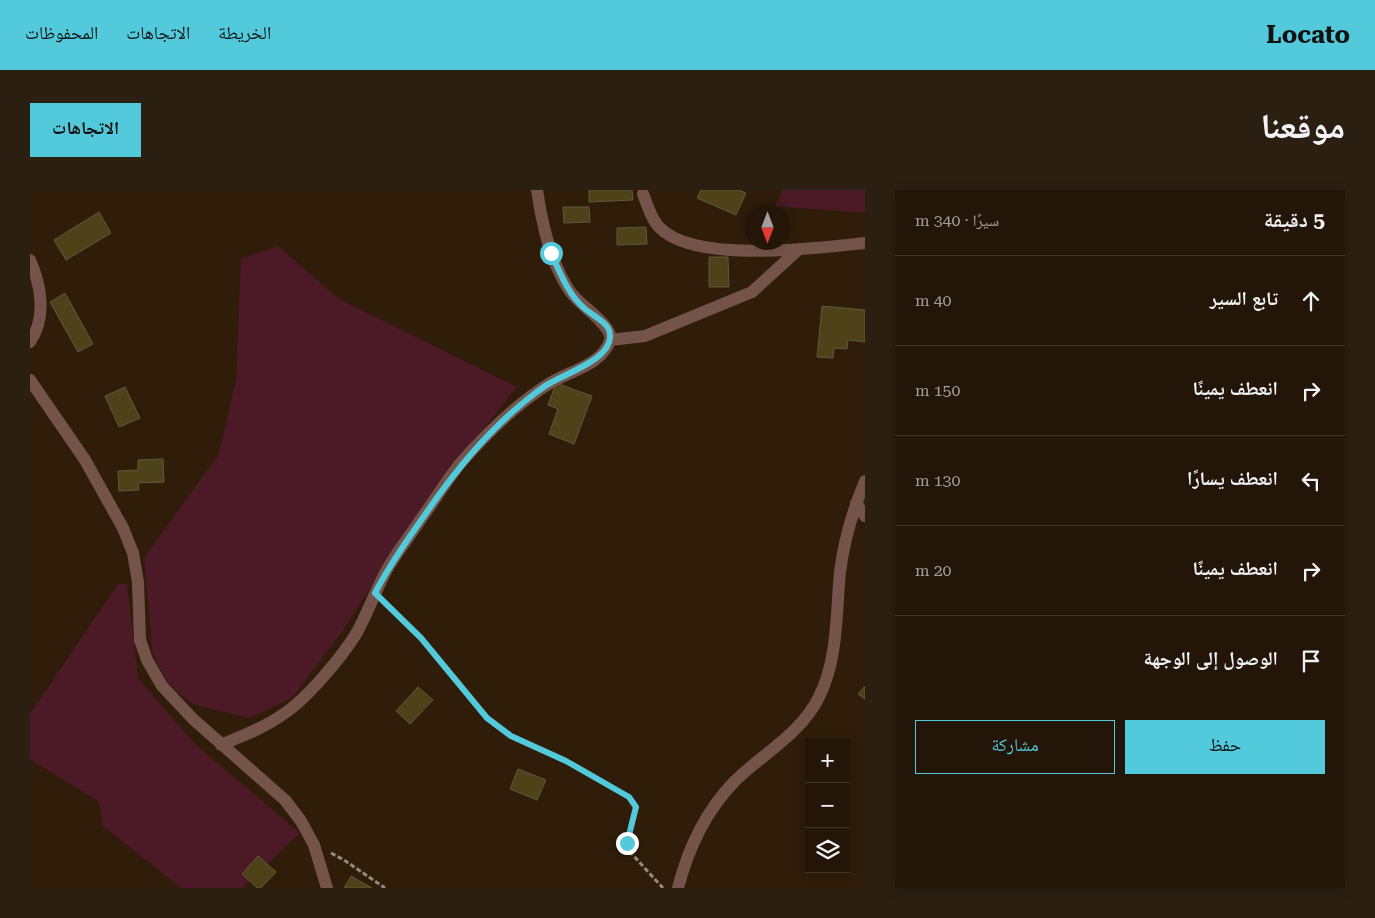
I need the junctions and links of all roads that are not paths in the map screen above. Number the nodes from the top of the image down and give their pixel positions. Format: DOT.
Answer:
graph roads {
  1 [pos="537,190"];
  2 [pos="643,194"];
  3 [pos="865,243"];
  4 [pos="799,249"];
  5 [pos="30,260"];
  6 [pos="610,340"];
  7 [pos="30,342"];
  8 [pos="30,380"];
  9 [pos="865,481"];
  10 [pos="856,503"];
  11 [pos="865,516"];
  12 [pos="221,745"];
  13 [pos="327,888"];
  14 [pos="678,888"];
  1 -- 6 [label="street"];
  2 -- 4 [label="street"];
  3 -- 4 [label="street"];
  4 -- 6 [label="street"];
  5 -- 7 [label="street"];
  6 -- 12 [label="street"];
  8 -- 12 [label="street"];
  9 -- 10 [label="street"];
  10 -- 11 [label="street"];
  10 -- 14 [label="street"];
  12 -- 13 [label="street"];
}
